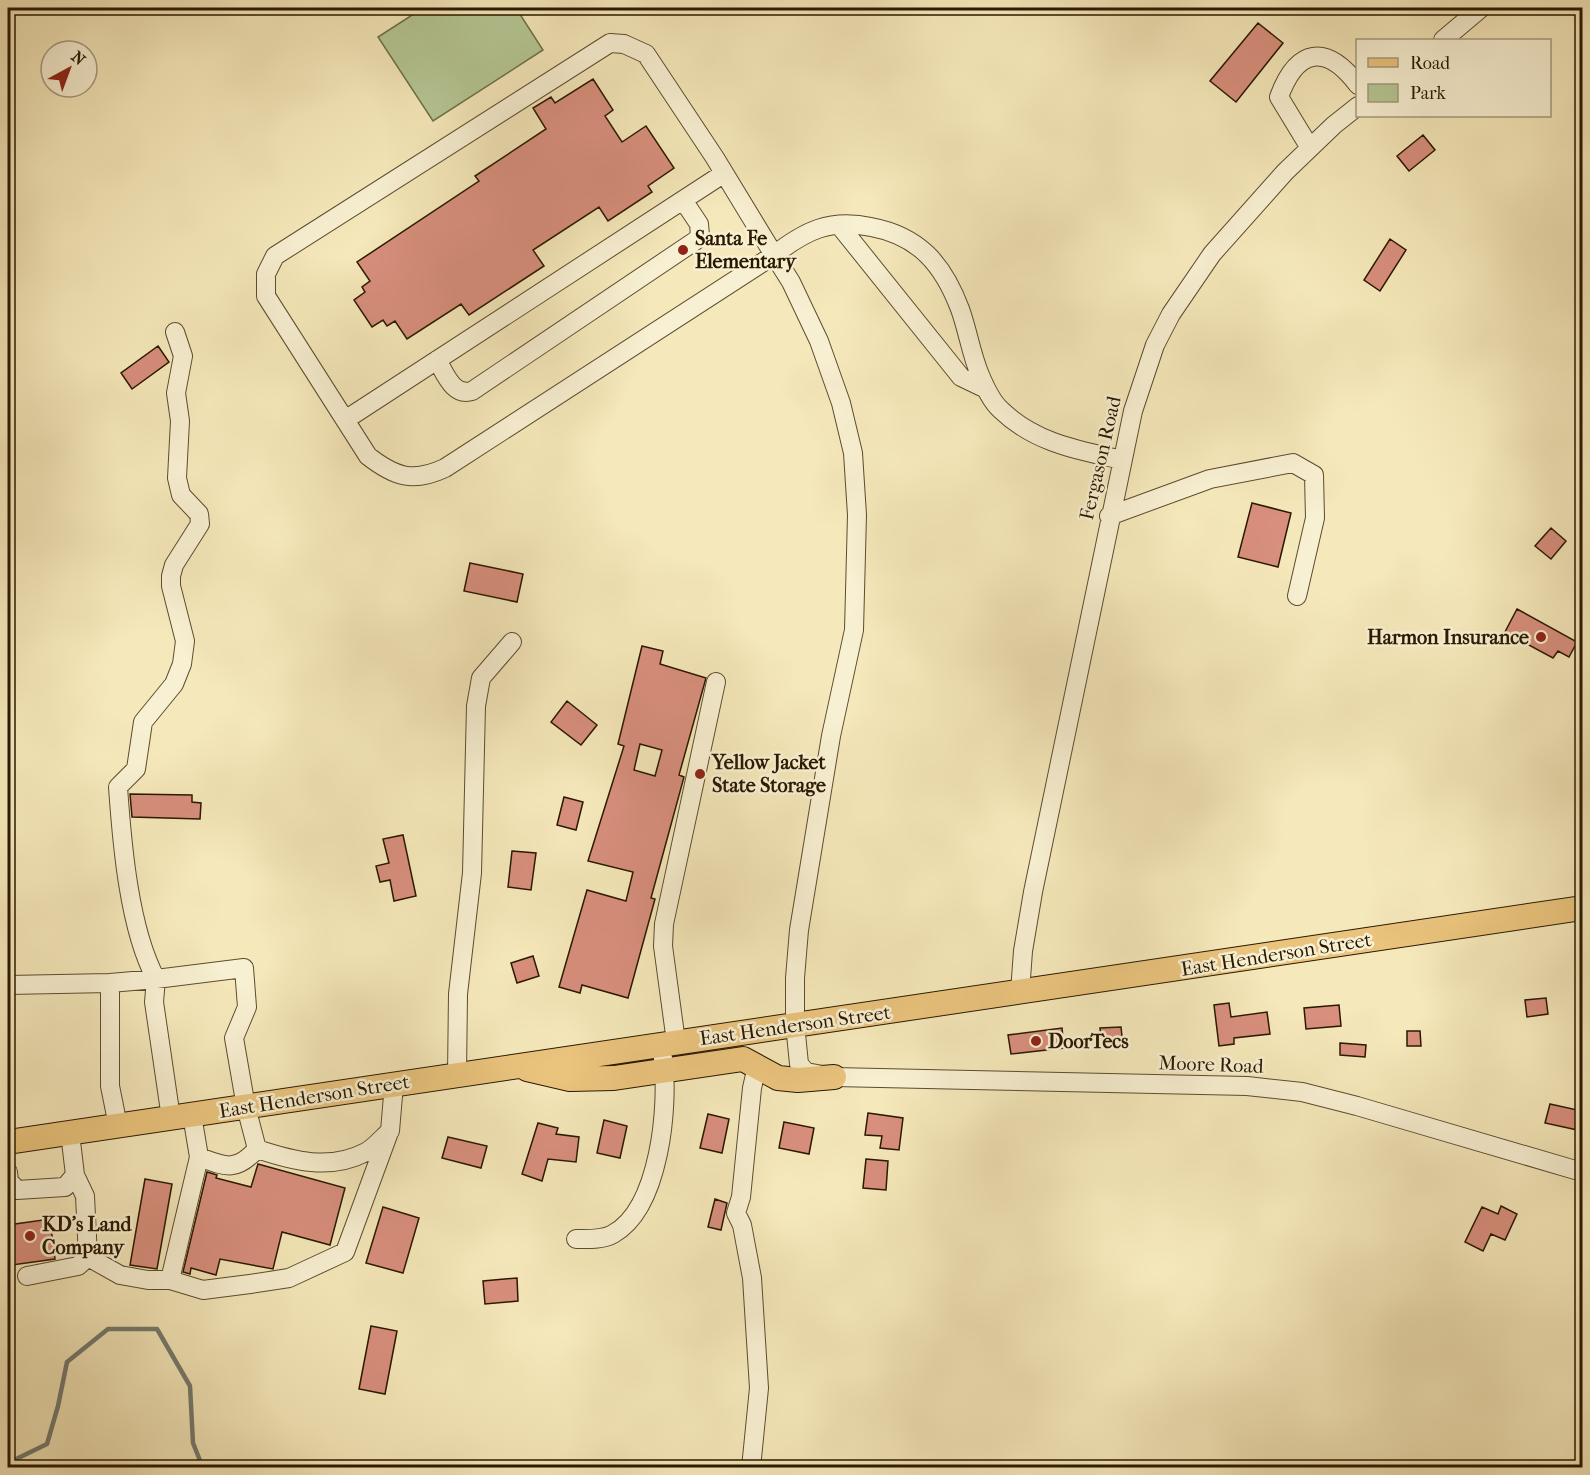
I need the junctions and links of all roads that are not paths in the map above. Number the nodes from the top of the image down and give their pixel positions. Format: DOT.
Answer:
graph roads {
  1 [pos="1482,8"];
  2 [pos="1444,39"];
  3 [pos="1356,83"];
  4 [pos="1356,108"];
  5 [pos="1310,148"];
  6 [pos="723,174"];
  7 [pos="683,200"];
  8 [pos="839,225"];
  9 [pos="774,255"];
  10 [pos="175,332"];
  11 [pos="437,360"];
  12 [pos="986,389"];
  13 [pos="345,420"];
  14 [pos="1122,460"];
  15 [pos="1109,516"];
  16 [pos="1297,596"];
  17 [pos="512,642"];
  18 [pos="716,682"];
  19 [pos="1582,908"];
  20 [pos="156,979"];
  21 [pos="110,983"];
  22 [pos="8,985"];
  23 [pos="1020,992"];
  24 [pos="795,1024"];
  25 [pos="668,1043"];
  26 [pos="516,1066"];
  27 [pos="760,1068"];
  28 [pos="664,1071"];
  29 [pos="457,1075"];
  30 [pos="834,1077"];
  31 [pos="394,1084"];
  32 [pos="246,1107"];
  33 [pos="181,1116"];
  34 [pos="118,1126"];
  35 [pos="390,1131"];
  36 [pos="70,1133"];
  37 [pos="8,1142"];
  38 [pos="257,1149"];
  39 [pos="199,1157"];
  40 [pos="8,1172"];
  41 [pos="1582,1172"];
  42 [pos="75,1175"];
  43 [pos="576,1239"];
  44 [pos="88,1257"];
  45 [pos="27,1276"];
  46 [pos="170,1280"];
  47 [pos="751,1467"];
  1 -- 2 [label="street"];
  3 -- 5 [label="street"];
  4 -- 5 [label="street, Fergason Road"];
  5 -- 14 [label="street, Fergason Road"];
  6 -- 7 [label="street"];
  6 -- 9 [label="street, Moore Road"];
  6 -- 13 [label="street, Moore Road"];
  7 -- 11 [label="street"];
  7 -- 11 [label="street"];
  8 -- 9 [label="street, Moore Road"];
  8 -- 12 [label="street"];
  8 -- 12 [label="street, Moore Road"];
  9 -- 13 [label="street, Moore Road"];
  9 -- 24 [label="street, Moore Road"];
  10 -- 20 [label="street"];
  11 -- 13 [label="street"];
  12 -- 14 [label="street"];
  14 -- 15 [label="street, Fergason Road"];
  15 -- 16 [label="street"];
  15 -- 23 [label="street, Fergason Road"];
  17 -- 29 [label="street"];
  18 -- 25 [label="street"];
  19 -- 23 [label="main road, East Henderson Street"];
  20 -- 21 [label="street"];
  20 -- 32 [label="street"];
  20 -- 33 [label="street"];
  21 -- 22 [label="street"];
  21 -- 34 [label="street"];
  23 -- 24 [label="main road, East Henderson Street"];
  24 -- 25 [label="main road, East Henderson Street"];
  24 -- 30 [label="street, Moore Road"];
  25 -- 26 [label="main road, East Henderson Street"];
  25 -- 28 [label="street"];
  26 -- 28 [label="main road"];
  26 -- 29 [label="main road, East Henderson Street"];
  27 -- 28 [label="main road"];
  27 -- 30 [label="main road"];
  27 -- 47 [label="street"];
  28 -- 43 [label="street"];
  29 -- 31 [label="main road, East Henderson Street"];
  30 -- 41 [label="street, Moore Road"];
  31 -- 32 [label="main road, East Henderson Street"];
  31 -- 35 [label="street"];
  32 -- 33 [label="main road, East Henderson Street"];
  32 -- 38 [label="street"];
  33 -- 34 [label="main road, East Henderson Street"];
  33 -- 39 [label="street"];
  34 -- 36 [label="main road, East Henderson Street"];
  35 -- 38 [label="street"];
  35 -- 46 [label="street"];
  36 -- 37 [label="main road, East Henderson Street"];
  36 -- 42 [label="street"];
  38 -- 39 [label="street"];
  39 -- 46 [label="street"];
  40 -- 42 [label="street"];
  42 -- 44 [label="street"];
  44 -- 45 [label="street"];
  44 -- 46 [label="street"];
}
